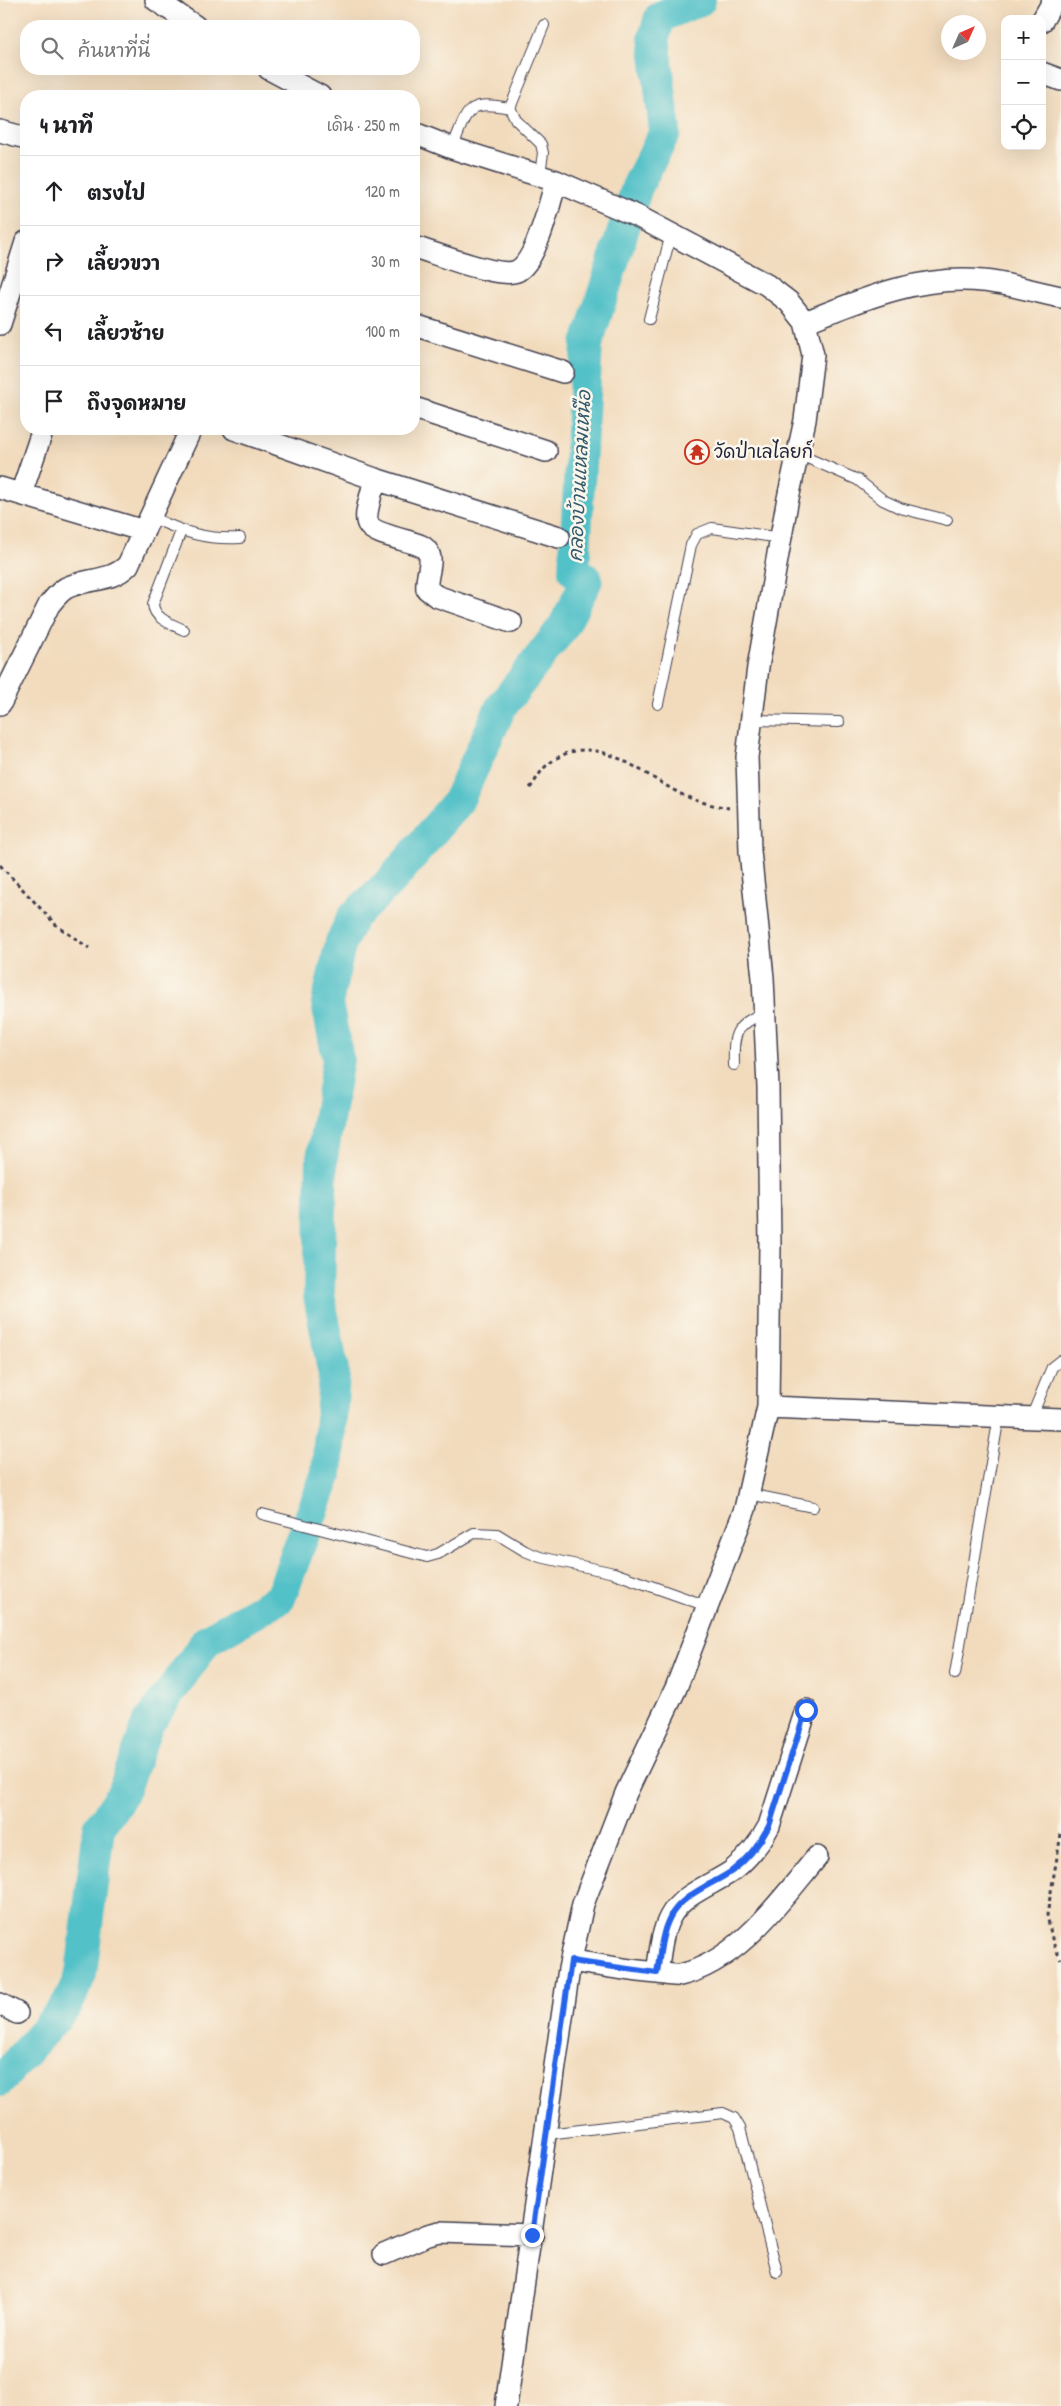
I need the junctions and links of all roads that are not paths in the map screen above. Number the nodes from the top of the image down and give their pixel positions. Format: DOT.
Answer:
graph roads {
  1 [pos="156,0"];
  2 [pos="1052,1"];
  3 [pos="1045,15"];
  4 [pos="186,20"];
  5 [pos="544,25"];
  6 [pos="1046,74"];
  7 [pos="280,75"];
  8 [pos="1061,80"];
  9 [pos="308,90"];
  10 [pos="510,108"];
  11 [pos="0,131"];
  12 [pos="420,135"];
  13 [pos="20,136"];
  14 [pos="452,148"];
  15 [pos="548,178"];
  16 [pos="671,234"];
  17 [pos="420,249"];
  18 [pos="20,261"];
  19 [pos="1061,298"];
  20 [pos="649,319"];
  21 [pos="805,322"];
  22 [pos="0,324"];
  23 [pos="420,327"];
  24 [pos="563,372"];
  25 [pos="420,410"];
  26 [pos="40,435"];
  27 [pos="188,435"];
  28 [pos="251,435"];
  29 [pos="546,451"];
  30 [pos="798,454"];
  31 [pos="375,479"];
  32 [pos="0,488"];
  33 [pos="22,494"];
  34 [pos="947,520"];
  35 [pos="148,524"];
  36 [pos="181,531"];
  37 [pos="559,537"];
  38 [pos="240,538"];
  39 [pos="781,538"];
  40 [pos="510,622"];
  41 [pos="184,630"];
  42 [pos="0,704"];
  43 [pos="658,704"];
  44 [pos="752,720"];
  45 [pos="839,722"];
  46 [pos="765,1012"];
  47 [pos="734,1065"];
  48 [pos="1061,1360"];
  49 [pos="768,1407"];
  50 [pos="999,1416"];
  51 [pos="1031,1418"];
  52 [pos="1061,1419"];
  53 [pos="749,1494"];
  54 [pos="813,1507"];
  55 [pos="262,1514"];
  56 [pos="707,1606"];
  57 [pos="955,1674"];
  58 [pos="806,1710"];
  59 [pos="817,1857"];
  60 [pos="571,1961"];
  61 [pos="657,1973"];
  62 [pos="546,2134"];
  63 [pos="532,2235"];
  64 [pos="384,2254"];
  65 [pos="778,2272"];
  66 [pos="506,2406"];
  1 -- 4 [label="street"];
  2 -- 3 [label="street"];
  5 -- 10 [label="lane"];
  6 -- 8 [label="street"];
  7 -- 9 [label="street"];
  10 -- 14 [label="lane"];
  10 -- 15 [label="lane"];
  11 -- 13 [label="street"];
  12 -- 14 [label="street"];
  14 -- 15 [label="street"];
  15 -- 16 [label="street"];
  15 -- 17 [label="street"];
  16 -- 20 [label="lane"];
  16 -- 21 [label="street"];
  18 -- 22 [label="street"];
  19 -- 21 [label="street"];
  21 -- 30 [label="street"];
  23 -- 24 [label="street"];
  25 -- 29 [label="street"];
  26 -- 33 [label="street"];
  27 -- 35 [label="street"];
  28 -- 31 [label="street"];
  30 -- 34 [label="lane"];
  30 -- 39 [label="street"];
  31 -- 37 [label="street"];
  31 -- 40 [label="street"];
  32 -- 33 [label="street"];
  33 -- 35 [label="street"];
  35 -- 36 [label="lane"];
  35 -- 42 [label="street"];
  36 -- 38 [label="lane"];
  36 -- 41 [label="lane"];
  39 -- 43 [label="lane"];
  39 -- 44 [label="street"];
  44 -- 45 [label="lane"];
  44 -- 46 [label="street"];
  46 -- 47 [label="lane"];
  46 -- 49 [label="street"];
  48 -- 51 [label="lane"];
  49 -- 50 [label="street"];
  49 -- 53 [label="street"];
  50 -- 51 [label="street"];
  50 -- 57 [label="lane"];
  51 -- 52 [label="street"];
  53 -- 54 [label="lane"];
  53 -- 56 [label="street"];
  55 -- 56 [label="lane"];
  56 -- 60 [label="street"];
  58 -- 61 [label="street"];
  59 -- 61 [label="street"];
  60 -- 61 [label="street"];
  60 -- 62 [label="street"];
  62 -- 63 [label="street"];
  62 -- 65 [label="lane"];
  63 -- 64 [label="street"];
  63 -- 66 [label="street"];
}
